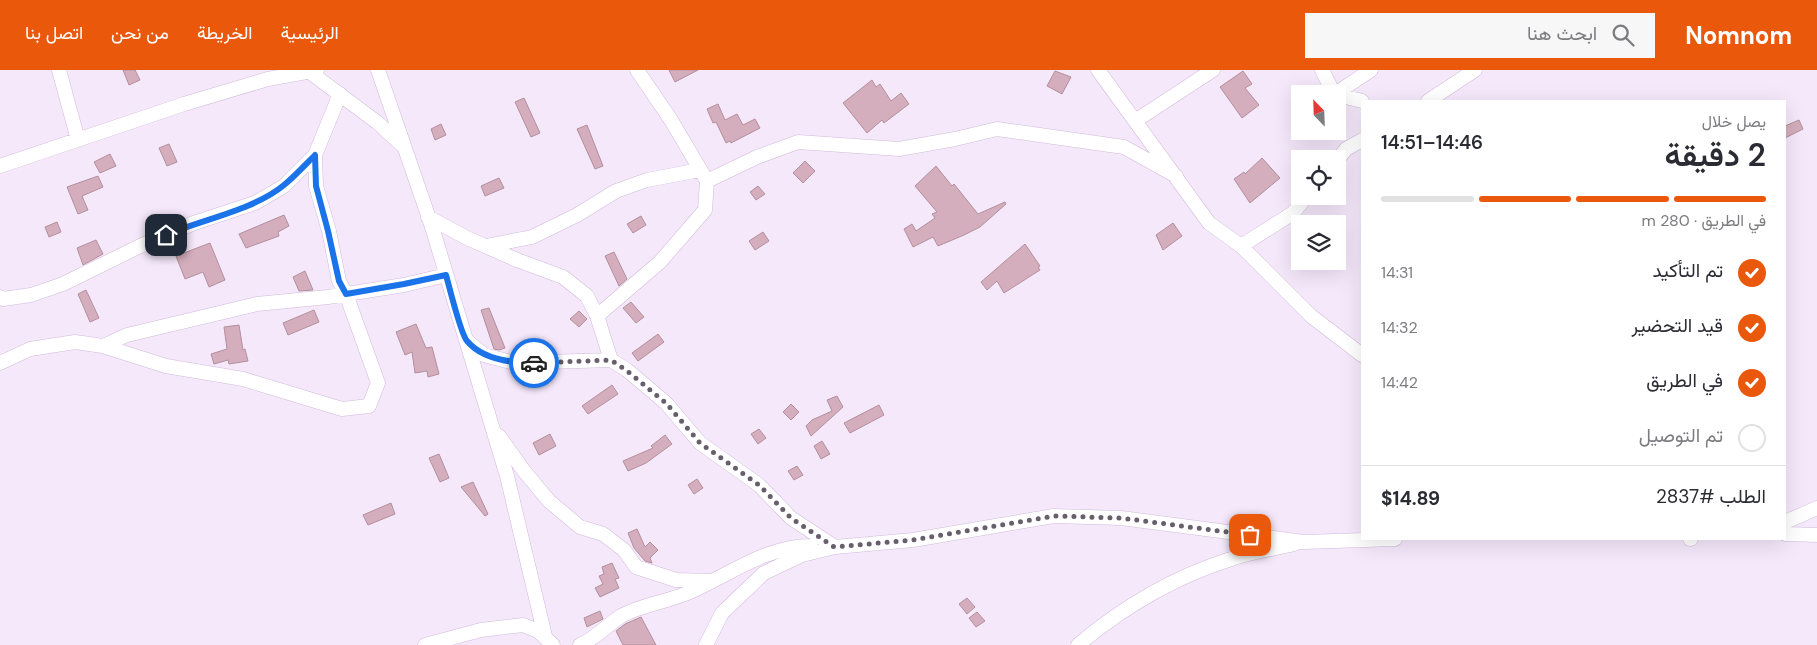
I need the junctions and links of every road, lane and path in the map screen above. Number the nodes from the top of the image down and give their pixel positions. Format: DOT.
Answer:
graph roads {
  1 [pos="59,70"];
  2 [pos="311,70"];
  3 [pos="378,70"];
  4 [pos="637,70"];
  5 [pos="1098,70"];
  6 [pos="1213,70"];
  7 [pos="1322,70"];
  8 [pos="1371,70"];
  9 [pos="1475,70"];
  10 [pos="1330,85"];
  11 [pos="1346,87"];
  12 [pos="340,94"];
  13 [pos="1346,97"];
  14 [pos="1430,100"];
  15 [pos="1361,101"];
  16 [pos="1135,121"];
  17 [pos="78,140"];
  18 [pos="1361,141"];
  19 [pos="404,147"];
  20 [pos="1346,150"];
  21 [pos="315,155"];
  22 [pos="0,166"];
  23 [pos="704,175"];
  24 [pos="1176,176"];
  25 [pos="1300,205"];
  26 [pos="428,217"];
  27 [pos="486,246"];
  28 [pos="1242,246"];
  29 [pos="446,275"];
  30 [pos="346,294"];
  31 [pos="0,297"];
  32 [pos="597,316"];
  33 [pos="466,340"];
  34 [pos="103,346"];
  35 [pos="1361,354"];
  36 [pos="611,360"];
  37 [pos="0,363"];
  38 [pos="491,424"];
  39 [pos="1817,508"];
  40 [pos="1786,522"];
  41 [pos="1786,534"];
  42 [pos="1817,535"];
  43 [pos="1365,540"];
  44 [pos="1304,542"];
  45 [pos="834,547"];
  46 [pos="712,581"];
  47 [pos="552,642"];
  48 [pos="425,645"];
  49 [pos="580,645"];
  50 [pos="706,645"];
  51 [pos="1078,645"];
  1 -- 17 [label="street"];
  2 -- 12 [label="street"];
  2 -- 17 [label="street"];
  3 -- 19 [label="street"];
  4 -- 23 [label="street"];
  5 -- 16 [label="street"];
  6 -- 16 [label="street"];
  7 -- 10 [label="street"];
  8 -- 11 [label="street"];
  9 -- 14 [label="street"];
  12 -- 19 [label="street"];
  12 -- 21 [label="street"];
  13 -- 15 [label="street"];
  16 -- 24 [label="street"];
  17 -- 22 [label="street"];
  18 -- 20 [label="street"];
  19 -- 26 [label="street"];
  21 -- 30 [label="street"];
  21 -- 31 [label="street"];
  23 -- 24 [label="street"];
  23 -- 27 [label="street"];
  23 -- 32 [label="street"];
  24 -- 28 [label="street"];
  25 -- 28 [label="street"];
  26 -- 27 [label="street"];
  26 -- 29 [label="street"];
  27 -- 32 [label="street"];
  28 -- 35 [label="street"];
  29 -- 30 [label="street"];
  29 -- 33 [label="street"];
  30 -- 34 [label="street"];
  30 -- 34 [label="street"];
  32 -- 36 [label="street"];
  33 -- 36 [label="street"];
  33 -- 38 [label="street"];
  34 -- 37 [label="street"];
  36 -- 45 [label="street"];
  38 -- 46 [label="street"];
  38 -- 47 [label="street"];
  39 -- 40 [label="street"];
  41 -- 42 [label="street"];
  43 -- 44 [label="street"];
  44 -- 45 [label="street"];
  44 -- 51 [label="street"];
  45 -- 46 [label="street"];
  45 -- 50 [label="street"];
  46 -- 49 [label="street"];
  47 -- 48 [label="street"];
}
